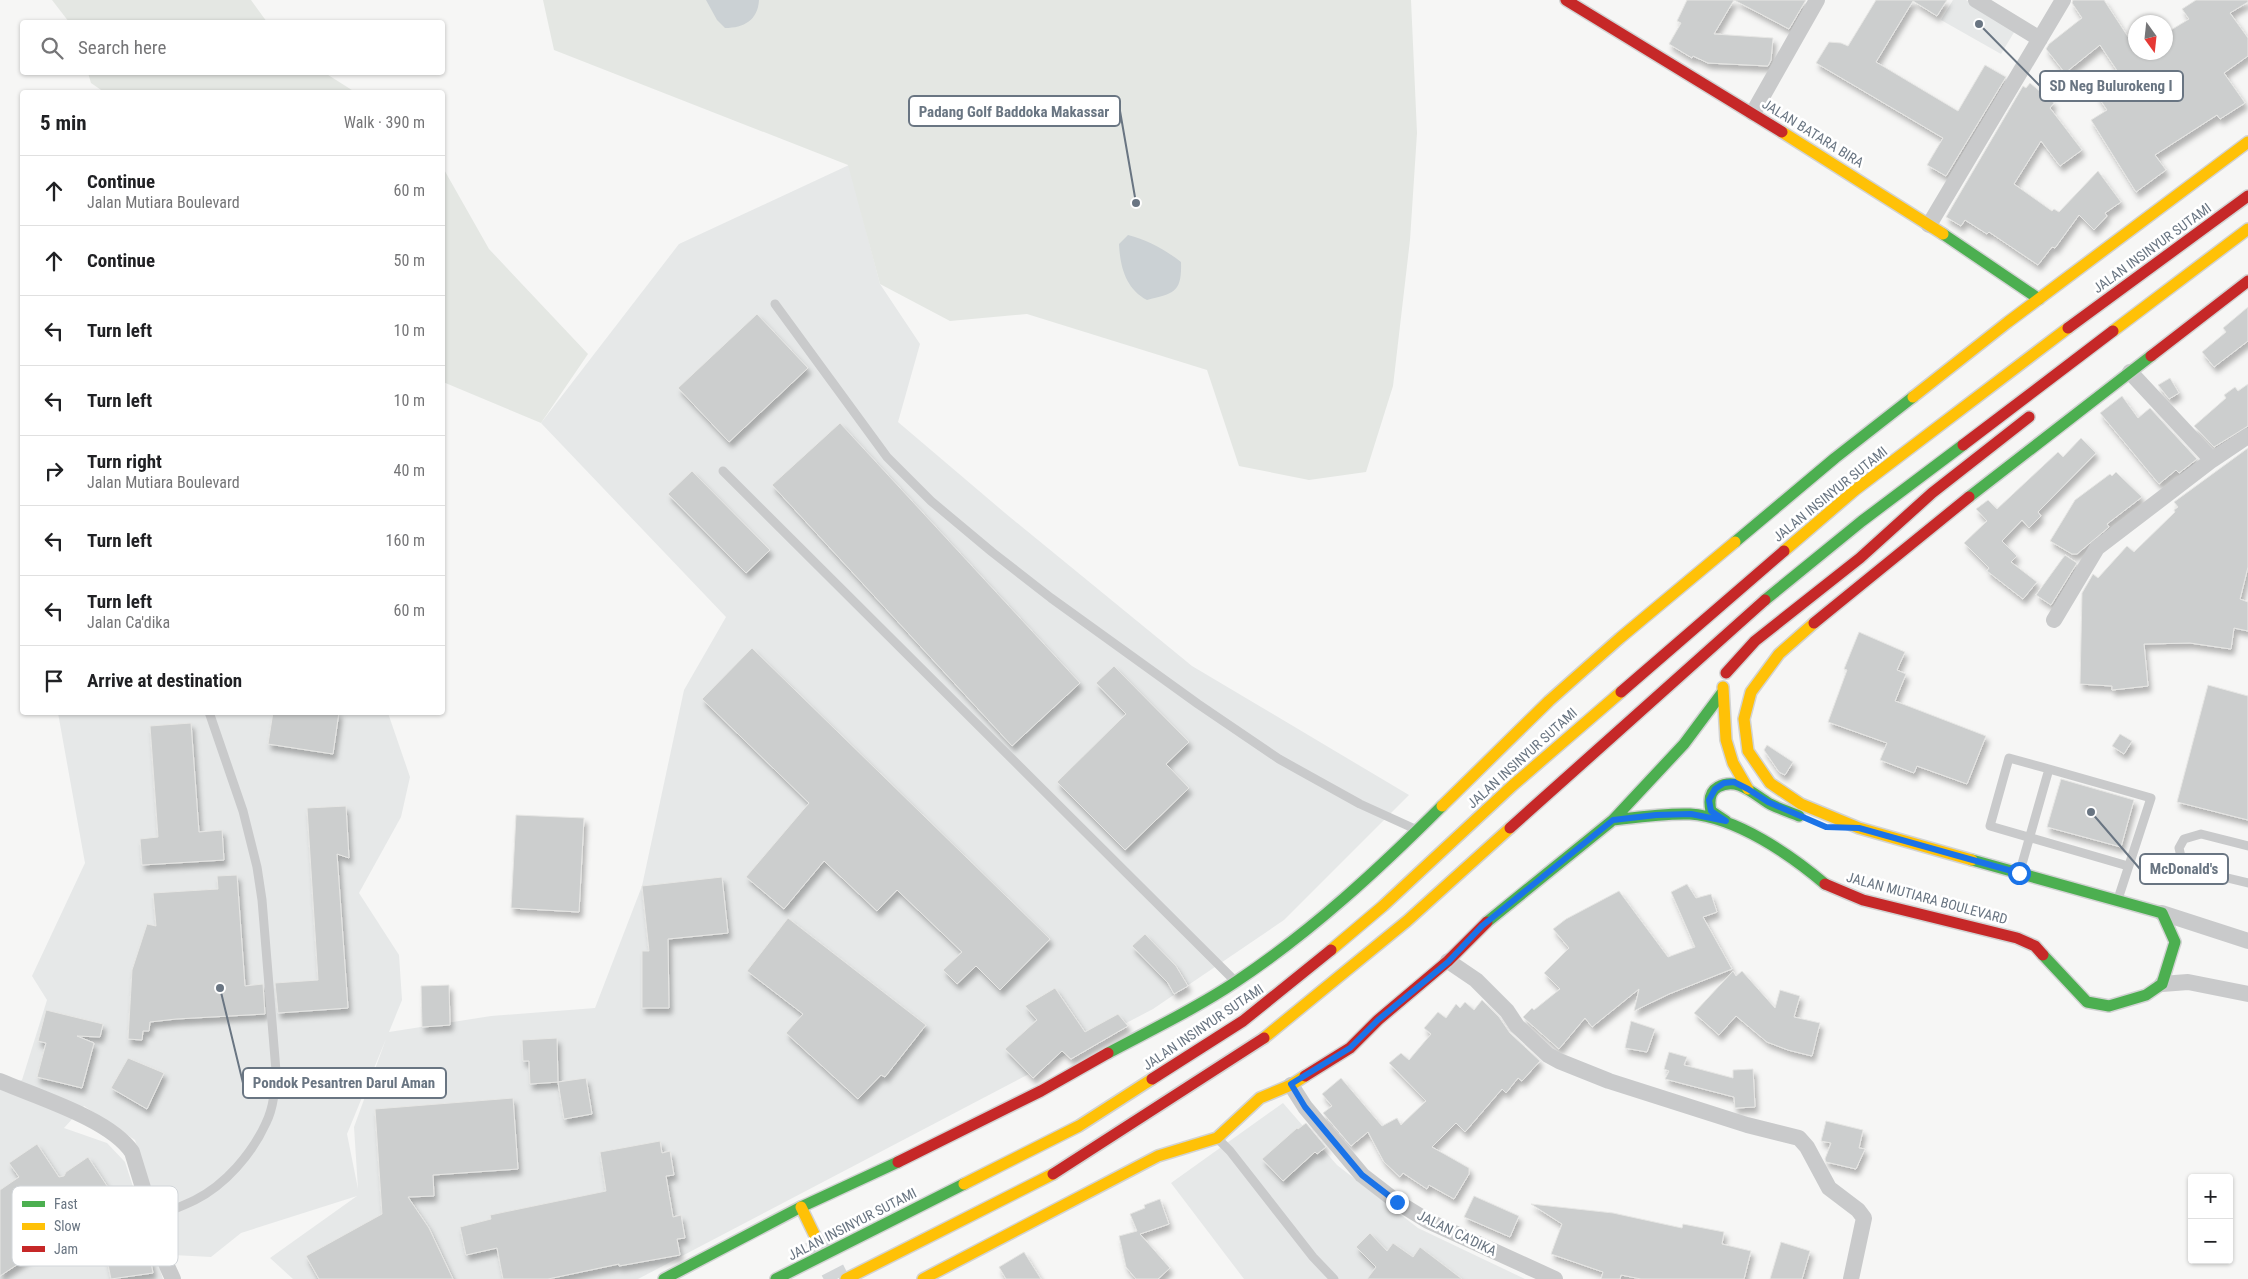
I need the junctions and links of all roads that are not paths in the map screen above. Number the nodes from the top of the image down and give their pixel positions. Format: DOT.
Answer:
graph roads {
  1 [pos="1817,0"];
  2 [pos="1976,0"];
  3 [pos="2063,0"];
  4 [pos="1574,2"];
  5 [pos="2040,39"];
  6 [pos="1754,113"];
  7 [pos="2248,142"];
  8 [pos="2248,196"];
  9 [pos="1929,224"];
  10 [pos="2248,229"];
  11 [pos="2248,238"];
  12 [pos="2235,254"];
  13 [pos="2248,281"];
  14 [pos="2039,299"];
  15 [pos="775,304"];
  16 [pos="2130,372"];
  17 [pos="2042,407"];
  18 [pos="2248,436"];
  19 [pos="2212,460"];
  20 [pos="723,471"];
  21 [pos="2054,620"];
  22 [pos="1722,693"];
  23 [pos="210,715"];
  24 [pos="2049,768"];
  25 [pos="1748,789"];
  26 [pos="1613,820"];
  27 [pos="1726,821"];
  28 [pos="1859,828"];
  29 [pos="1418,830"];
  30 [pos="2029,838"];
  31 [pos="2248,846"];
  32 [pos="2128,866"];
  33 [pos="2019,873"];
  34 [pos="2248,883"];
  35 [pos="2117,901"];
  36 [pos="2162,913"];
  37 [pos="2248,941"];
  38 [pos="1448,962"];
  39 [pos="1236,982"];
  40 [pos="2162,984"];
  41 [pos="2248,994"];
  42 [pos="0,1081"];
  43 [pos="1291,1084"];
  44 [pos="1217,1138"];
  45 [pos="142,1186"];
  46 [pos="178,1207"];
  47 [pos="801,1207"];
  48 [pos="816,1238"];
  49 [pos="167,1266"];
  50 [pos="173,1279"];
  51 [pos="664,1279"];
  52 [pos="776,1279"];
  53 [pos="846,1279"];
  54 [pos="923,1279"];
  55 [pos="1334,1279"];
  56 [pos="1555,1279"];
  57 [pos="1851,1279"];
  1 -- 6 [label="street"];
  2 -- 5 [label="street"];
  3 -- 5 [label="street"];
  4 -- 6 [label="main road, JALAN BATARA BIRA"];
  5 -- 9 [label="street"];
  6 -- 9 [label="main road, JALAN BATARA BIRA"];
  7 -- 14 [label="main road"];
  8 -- 52 [label="main road, JALAN INSINYUR SUTAMI"];
  9 -- 14 [label="main road, JALAN BATARA BIRA"];
  10 -- 53 [label="main road"];
  11 -- 12 [label="main road"];
  13 -- 16 [label="main road"];
  14 -- 29 [label="main road"];
  15 -- 29 [label="lane"];
  16 -- 19 [label="street"];
  16 -- 28 [label="main road"];
  17 -- 22 [label="main road"];
  18 -- 19 [label="street"];
  19 -- 21 [label="street"];
  20 -- 39 [label="lane"];
  22 -- 25 [label="main road"];
  22 -- 26 [label="main road"];
  23 -- 46 [label="lane"];
  24 -- 30 [label="lane"];
  24 -- 30 [label="lane"];
  24 -- 32 [label="lane"];
  25 -- 27 [label="main road"];
  25 -- 28 [label="main road"];
  26 -- 27 [label="main road, JALAN MUTIARA BOULEVARD"];
  26 -- 38 [label="main road"];
  27 -- 40 [label="main road, JALAN MUTIARA BOULEVARD"];
  28 -- 33 [label="main road"];
  29 -- 39 [label="main road"];
  30 -- 32 [label="lane"];
  30 -- 33 [label="lane"];
  31 -- 34 [label="lane"];
  32 -- 35 [label="lane"];
  33 -- 35 [label="main road"];
  35 -- 36 [label="main road"];
  36 -- 37 [label="street"];
  36 -- 40 [label="main road"];
  38 -- 43 [label="main road"];
  38 -- 57 [label="street"];
  39 -- 47 [label="main road"];
  40 -- 41 [label="street"];
  42 -- 45 [label="street"];
  43 -- 44 [label="main road"];
  43 -- 56 [label="street, JALAN CA'DIKA"];
  44 -- 54 [label="main road"];
  44 -- 55 [label="lane"];
  47 -- 48 [label="main road"];
  47 -- 51 [label="main road"];
  49 -- 50 [label="street"];
}
